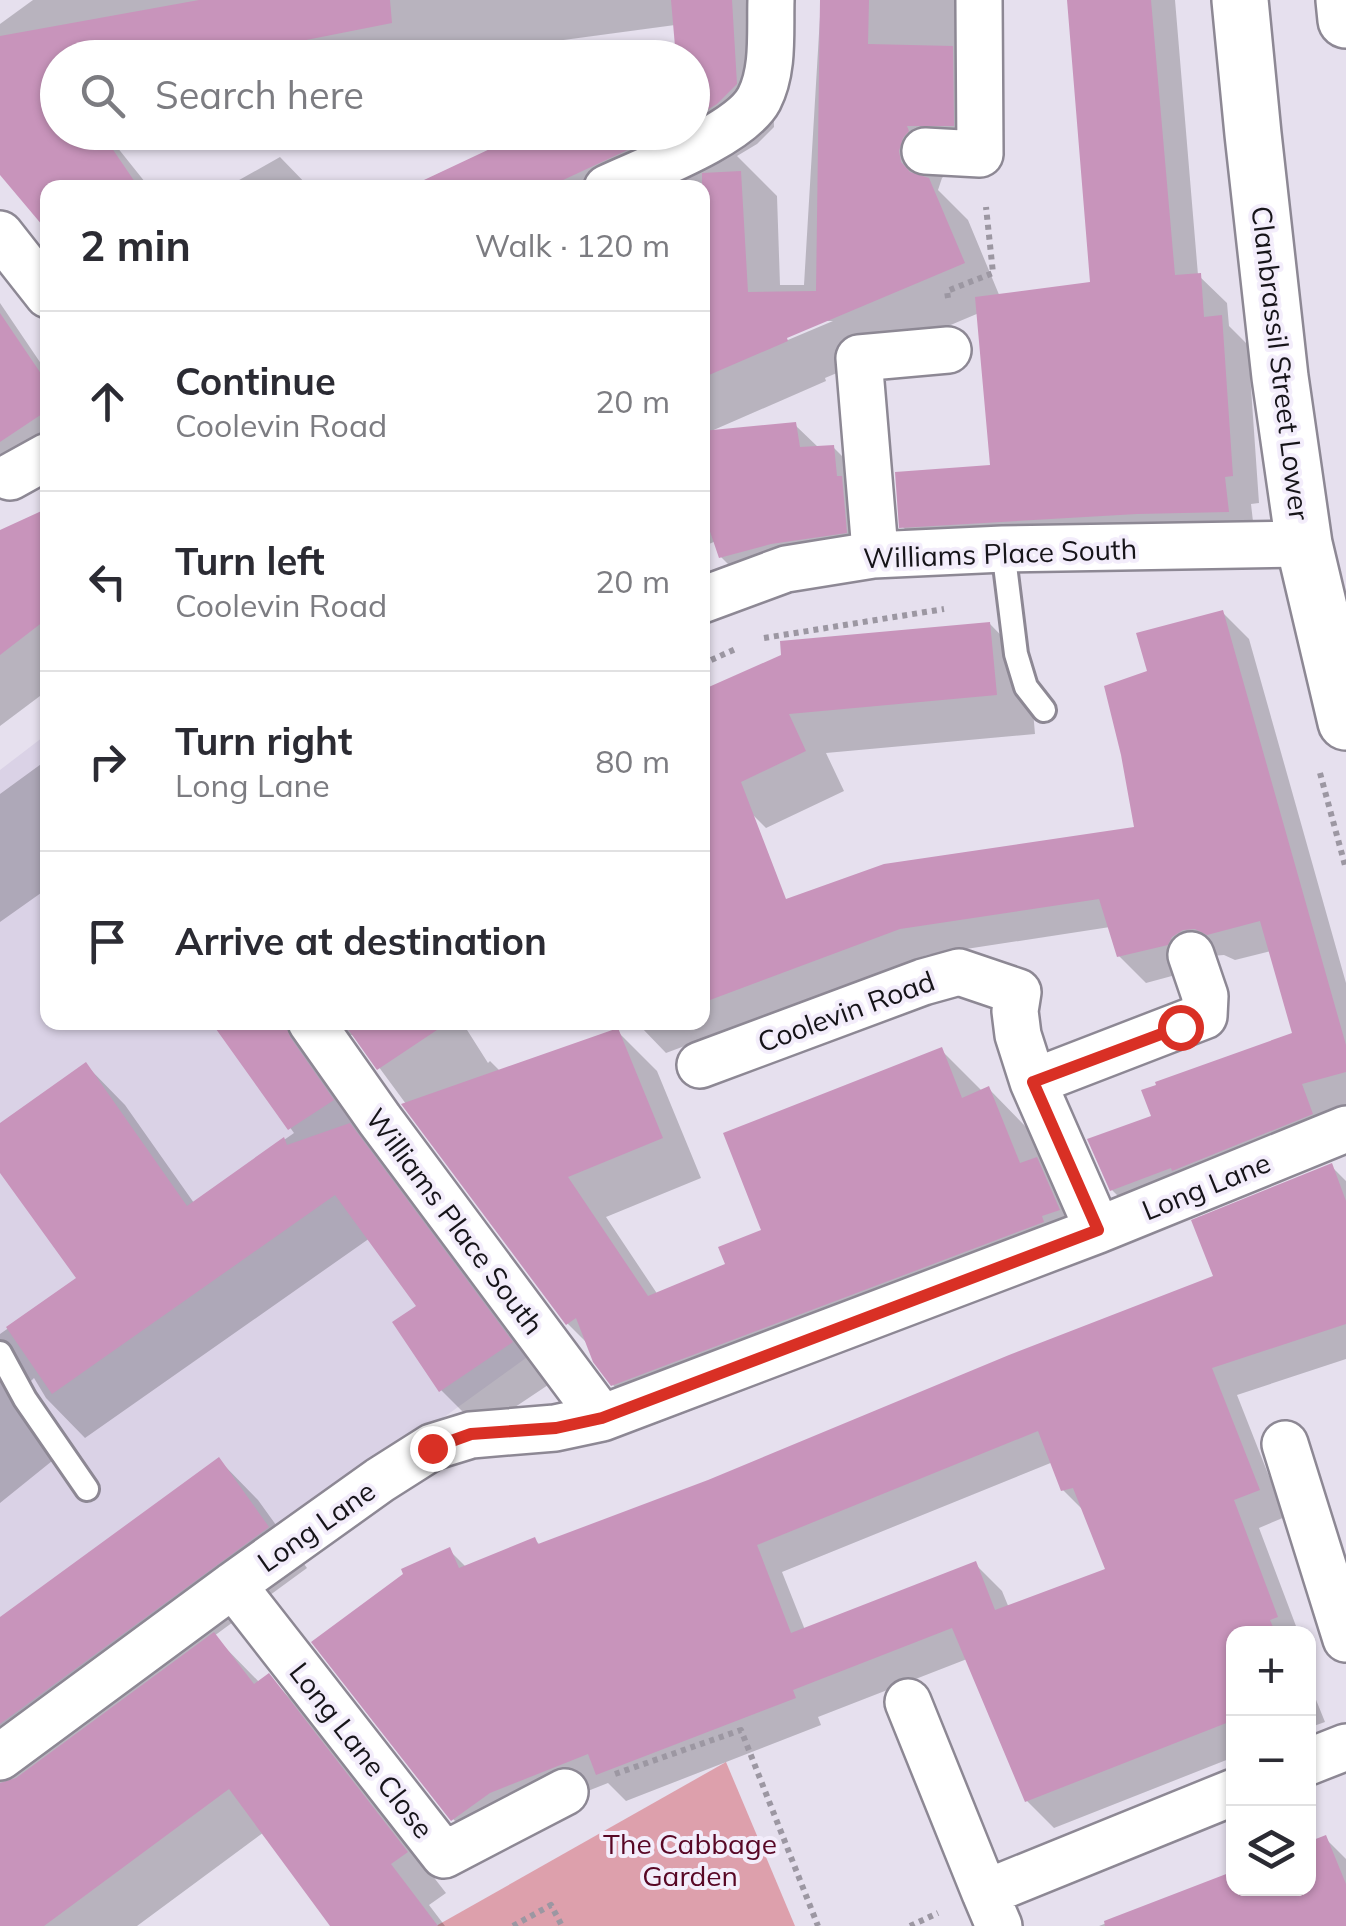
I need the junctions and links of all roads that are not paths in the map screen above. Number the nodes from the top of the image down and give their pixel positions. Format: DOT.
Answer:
graph roads {
  1 [pos="771,0"];
  2 [pos="979,0"];
  3 [pos="1240,0"];
  4 [pos="1344,0"];
  5 [pos="1346,20"];
  6 [pos="710,139"];
  7 [pos="687,150"];
  8 [pos="925,151"];
  9 [pos="624,180"];
  10 [pos="0,234"];
  11 [pos="40,284"];
  12 [pos="948,350"];
  13 [pos="1304,544"];
  14 [pos="1003,549"];
  15 [pos="873,555"];
  16 [pos="710,597"];
  17 [pos="1044,710"];
  18 [pos="1346,722"];
  19 [pos="1190,954"];
  20 [pos="317,1030"];
  21 [pos="700,1064"];
  22 [pos="1033,1082"];
  23 [pos="1346,1129"];
  24 [pos="1098,1230"];
  25 [pos="0,1352"];
  26 [pos="602,1418"];
  27 [pos="1284,1444"];
  28 [pos="87,1489"];
  29 [pos="233,1585"];
  30 [pos="1346,1639"];
  31 [pos="908,1702"];
  32 [pos="1346,1747"];
  33 [pos="0,1757"];
  34 [pos="1316,1759"];
  35 [pos="565,1792"];
  36 [pos="1226,1796"];
  37 [pos="992,1909"];
  1 -- 6 [label="street"];
  2 -- 8 [label="street"];
  3 -- 13 [label="main road, Clanbrassil Street Lower"];
  4 -- 5 [label="main road"];
  7 -- 9 [label="street"];
  10 -- 11 [label="street"];
  12 -- 15 [label="street"];
  13 -- 14 [label="street, Williams Place South"];
  13 -- 18 [label="main road, Clanbrassil Street Lower"];
  14 -- 15 [label="street, Williams Place South"];
  14 -- 17 [label="lane"];
  15 -- 16 [label="street, Williams Place South"];
  19 -- 22 [label="street"];
  20 -- 26 [label="street, Williams Place South"];
  21 -- 22 [label="street, Coolevin Road"];
  22 -- 24 [label="street, Coolevin Road"];
  23 -- 24 [label="street, Long Lane"];
  24 -- 26 [label="street, Long Lane"];
  25 -- 28 [label="lane"];
  26 -- 29 [label="street, Long Lane"];
  27 -- 30 [label="street"];
  29 -- 33 [label="street, Long Lane"];
  29 -- 35 [label="street, Long Lane Close"];
  31 -- 37 [label="street"];
  32 -- 34 [label="street"];
  36 -- 37 [label="street"];
}
